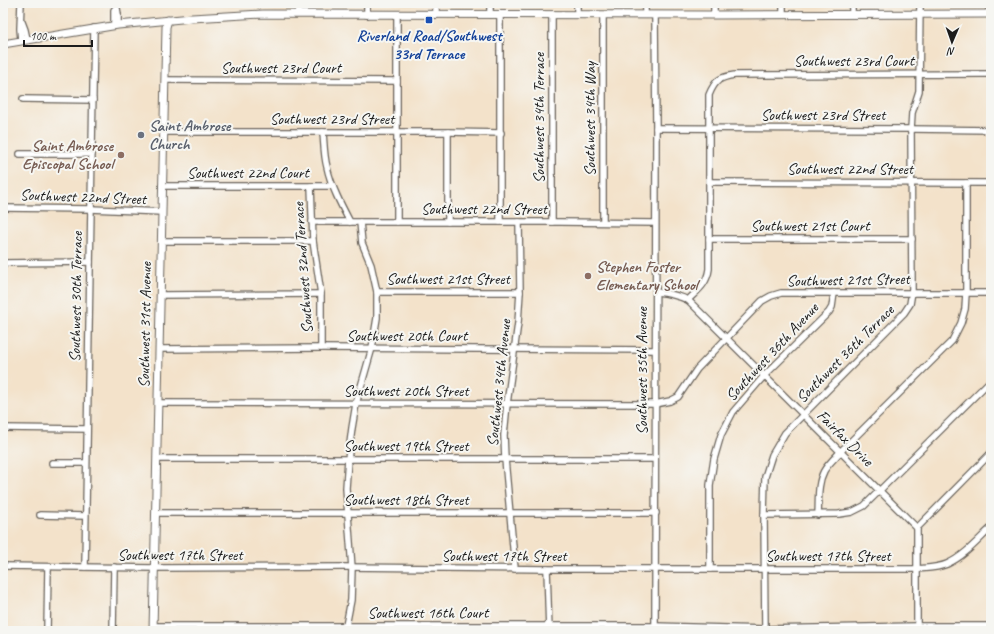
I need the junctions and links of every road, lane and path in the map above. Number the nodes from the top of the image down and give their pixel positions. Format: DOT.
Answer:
graph roads {
  1 [pos="21,3"];
  2 [pos="298,3"];
  3 [pos="367,3"];
  4 [pos="436,3"];
  5 [pos="490,3"];
  6 [pos="577,3"];
  7 [pos="645,3"];
  8 [pos="714,3"];
  9 [pos="783,3"];
  10 [pos="852,3"];
  11 [pos="920,3"];
  12 [pos="989,3"];
  13 [pos="116,5"];
  14 [pos="298,14"];
  15 [pos="644,14"];
  16 [pos="852,14"];
  17 [pos="920,14"];
  18 [pos="990,14"];
  19 [pos="367,15"];
  20 [pos="397,15"];
  21 [pos="436,15"];
  22 [pos="490,15"];
  23 [pos="500,15"];
  24 [pos="552,15"];
  25 [pos="577,15"];
  26 [pos="603,15"];
  27 [pos="655,15"];
  28 [pos="714,15"];
  29 [pos="783,15"];
  30 [pos="168,20"];
  31 [pos="116,25"];
  32 [pos="94,28"];
  33 [pos="24,40"];
  34 [pos="3,44"];
  35 [pos="920,74"];
  36 [pos="991,74"];
  37 [pos="164,80"];
  38 [pos="397,81"];
  39 [pos="23,99"];
  40 [pos="93,100"];
  41 [pos="656,128"];
  42 [pos="709,128"];
  43 [pos="911,128"];
  44 [pos="991,130"];
  45 [pos="163,132"];
  46 [pos="323,132"];
  47 [pos="448,132"];
  48 [pos="397,133"];
  49 [pos="500,133"];
  50 [pos="20,154"];
  51 [pos="92,154"];
  52 [pos="710,182"];
  53 [pos="912,182"];
  54 [pos="966,183"];
  55 [pos="991,184"];
  56 [pos="162,186"];
  57 [pos="311,186"];
  58 [pos="333,186"];
  59 [pos="3,208"];
  60 [pos="91,209"];
  61 [pos="162,212"];
  62 [pos="312,222"];
  63 [pos="350,222"];
  64 [pos="360,222"];
  65 [pos="397,222"];
  66 [pos="448,222"];
  67 [pos="500,222"];
  68 [pos="519,222"];
  69 [pos="552,222"];
  70 [pos="603,222"];
  71 [pos="655,223"];
  72 [pos="709,239"];
  73 [pos="912,239"];
  74 [pos="313,240"];
  75 [pos="161,241"];
  76 [pos="90,262"];
  77 [pos="3,263"];
  78 [pos="377,292"];
  79 [pos="520,292"];
  80 [pos="656,292"];
  81 [pos="912,292"];
  82 [pos="834,293"];
  83 [pos="966,293"];
  84 [pos="991,293"];
  85 [pos="321,294"];
  86 [pos="160,295"];
  87 [pos="688,300"];
  88 [pos="727,338"];
  89 [pos="321,348"];
  90 [pos="372,348"];
  91 [pos="159,349"];
  92 [pos="515,349"];
  93 [pos="655,350"];
  94 [pos="764,376"];
  95 [pos="991,380"];
  96 [pos="158,403"];
  97 [pos="356,404"];
  98 [pos="507,404"];
  99 [pos="655,404"];
  100 [pos="803,414"];
  101 [pos="3,428"];
  102 [pos="87,429"];
  103 [pos="840,452"];
  104 [pos="991,453"];
  105 [pos="157,459"];
  106 [pos="504,459"];
  107 [pos="655,459"];
  108 [pos="348,460"];
  109 [pos="52,463"];
  110 [pos="86,463"];
  111 [pos="880,491"];
  112 [pos="348,513"];
  113 [pos="509,513"];
  114 [pos="656,513"];
  115 [pos="156,514"];
  116 [pos="818,514"];
  117 [pos="40,515"];
  118 [pos="764,515"];
  119 [pos="85,516"];
  120 [pos="917,528"];
  121 [pos="991,528"];
  122 [pos="3,566"];
  123 [pos="48,567"];
  124 [pos="85,567"];
  125 [pos="114,567"];
  126 [pos="154,568"];
  127 [pos="352,568"];
  128 [pos="710,568"];
  129 [pos="765,568"];
  130 [pos="515,569"];
  131 [pos="547,569"];
  132 [pos="655,569"];
  133 [pos="916,569"];
  134 [pos="991,626"];
  135 [pos="346,628"];
  136 [pos="917,628"];
  137 [pos="153,629"];
  138 [pos="549,629"];
  139 [pos="655,629"];
  140 [pos="765,630"];
  141 [pos="47,631"];
  142 [pos="113,631"];
  1 -- 33 [label="street"];
  2 -- 14 [label="street"];
  3 -- 19 [label="street"];
  4 -- 21 [label="street"];
  5 -- 22 [label="street"];
  6 -- 25 [label="street"];
  7 -- 15 [label="street"];
  8 -- 28 [label="street"];
  9 -- 29 [label="street"];
  10 -- 16 [label="street"];
  11 -- 17 [label="street, Southwest 36th Terrace"];
  12 -- 18 [label="street"];
  13 -- 31 [label="street"];
  14 -- 19 [label="street"];
  14 -- 30 [label="street"];
  15 -- 26 [label="street"];
  15 -- 27 [label="street"];
  16 -- 17 [label="street"];
  16 -- 29 [label="street"];
  17 -- 18 [label="street"];
  17 -- 35 [label="street, Southwest 36th Terrace"];
  19 -- 20 [label="street"];
  20 -- 21 [label="street"];
  20 -- 38 [label="street"];
  21 -- 22 [label="street"];
  22 -- 23 [label="street"];
  23 -- 24 [label="street"];
  23 -- 49 [label="street"];
  24 -- 25 [label="street"];
  24 -- 69 [label="street, Southwest 34th Terrace"];
  25 -- 26 [label="street"];
  26 -- 70 [label="street, Southwest 34th Way"];
  27 -- 28 [label="street"];
  27 -- 41 [label="street, Southwest 35th Avenue"];
  28 -- 29 [label="street"];
  30 -- 31 [label="street"];
  30 -- 37 [label="street, Southwest 31st Avenue"];
  31 -- 32 [label="street"];
  32 -- 33 [label="street"];
  32 -- 40 [label="street, Southwest 30th Terrace"];
  33 -- 34 [label="street"];
  35 -- 36 [label="street, Southwest 23rd Court"];
  35 -- 42 [label="street, Southwest 23rd Court"];
  35 -- 43 [label="street, Southwest 36th Terrace"];
  37 -- 38 [label="street, Southwest 23rd Court"];
  37 -- 45 [label="street, Southwest 31st Avenue"];
  38 -- 48 [label="street"];
  39 -- 40 [label="street"];
  40 -- 51 [label="street, Southwest 30th Terrace"];
  41 -- 42 [label="street, Southwest 23rd Street"];
  41 -- 71 [label="street, Southwest 35th Avenue"];
  42 -- 43 [label="street, Southwest 23rd Street"];
  42 -- 52 [label="street"];
  43 -- 44 [label="street, Southwest 23rd Street"];
  43 -- 53 [label="street, Southwest 36th Terrace"];
  45 -- 46 [label="street, Southwest 23rd Street"];
  45 -- 56 [label="street, Southwest 31st Avenue"];
  46 -- 48 [label="street, Southwest 23rd Street"];
  46 -- 58 [label="street"];
  47 -- 48 [label="street, Southwest 23rd Street"];
  47 -- 49 [label="street, Southwest 23rd Street"];
  47 -- 66 [label="street"];
  48 -- 65 [label="street"];
  49 -- 67 [label="street"];
  50 -- 51 [label="street"];
  51 -- 60 [label="street, Southwest 30th Terrace"];
  52 -- 53 [label="street, Southwest 22nd Street"];
  52 -- 72 [label="street"];
  53 -- 54 [label="street, Southwest 22nd Street"];
  53 -- 73 [label="street, Southwest 36th Terrace"];
  54 -- 55 [label="street, Southwest 22nd Street"];
  54 -- 83 [label="street"];
  56 -- 57 [label="street, Southwest 22nd Court"];
  56 -- 61 [label="street, Southwest 31st Avenue"];
  57 -- 58 [label="street, Southwest 22nd Court"];
  57 -- 62 [label="street, Southwest 32nd Terrace"];
  58 -- 63 [label="street"];
  59 -- 60 [label="street, Southwest 22nd Street"];
  60 -- 61 [label="street, Southwest 22nd Street"];
  60 -- 76 [label="street, Southwest 30th Terrace"];
  61 -- 75 [label="street, Southwest 31st Avenue"];
  62 -- 63 [label="street, Southwest 22nd Street"];
  62 -- 74 [label="street, Southwest 32nd Terrace"];
  63 -- 64 [label="street, Southwest 22nd Street"];
  64 -- 65 [label="street, Southwest 22nd Street"];
  64 -- 78 [label="street"];
  65 -- 66 [label="street, Southwest 22nd Street"];
  66 -- 67 [label="street, Southwest 22nd Street"];
  67 -- 68 [label="street, Southwest 22nd Street"];
  68 -- 69 [label="street, Southwest 22nd Street"];
  68 -- 79 [label="street, Southwest 34th Avenue"];
  69 -- 70 [label="street, Southwest 22nd Street"];
  70 -- 71 [label="street, Southwest 22nd Street"];
  71 -- 80 [label="street, Southwest 35th Avenue"];
  72 -- 73 [label="street, Southwest 21st Court"];
  72 -- 87 [label="street"];
  73 -- 81 [label="street, Southwest 36th Terrace"];
  74 -- 75 [label="street"];
  74 -- 85 [label="street, Southwest 32nd Terrace"];
  75 -- 86 [label="street, Southwest 31st Avenue"];
  76 -- 77 [label="street"];
  76 -- 102 [label="street, Southwest 30th Terrace"];
  78 -- 79 [label="street, Southwest 21st Street"];
  78 -- 90 [label="street"];
  79 -- 92 [label="street, Southwest 34th Avenue"];
  80 -- 87 [label="street, Fairfax Drive"];
  80 -- 93 [label="street, Southwest 35th Avenue"];
  81 -- 82 [label="street, Southwest 21st Street"];
  81 -- 83 [label="street, Southwest 21st Street"];
  81 -- 100 [label="street, Southwest 36th Terrace"];
  82 -- 88 [label="street, Southwest 21st Street"];
  82 -- 94 [label="street, Southwest 36th Avenue"];
  83 -- 84 [label="street, Southwest 21st Street"];
  83 -- 103 [label="street"];
  85 -- 86 [label="street"];
  85 -- 89 [label="street, Southwest 32nd Terrace"];
  86 -- 91 [label="street, Southwest 31st Avenue"];
  87 -- 88 [label="street, Fairfax Drive"];
  88 -- 94 [label="street, Fairfax Drive"];
  88 -- 99 [label="street, Southwest 21st Street"];
  89 -- 90 [label="street, Southwest 20th Court"];
  89 -- 91 [label="street, Southwest 20th Court"];
  90 -- 92 [label="street, Southwest 20th Court"];
  90 -- 97 [label="street"];
  91 -- 96 [label="street, Southwest 31st Avenue"];
  92 -- 93 [label="street, Southwest 20th Court"];
  92 -- 98 [label="street, Southwest 34th Avenue"];
  93 -- 99 [label="street, Southwest 35th Avenue"];
  94 -- 100 [label="street, Fairfax Drive"];
  94 -- 128 [label="street, Southwest 36th Avenue"];
  95 -- 111 [label="street"];
  96 -- 97 [label="street, Southwest 20th Street"];
  96 -- 105 [label="street, Southwest 31st Avenue"];
  97 -- 98 [label="street, Southwest 20th Street"];
  97 -- 108 [label="street"];
  98 -- 99 [label="street, Southwest 20th Street"];
  98 -- 106 [label="street, Southwest 34th Avenue"];
  99 -- 107 [label="street, Southwest 35th Avenue"];
  100 -- 103 [label="street, Fairfax Drive"];
  100 -- 118 [label="street, Southwest 36th Terrace"];
  101 -- 102 [label="street"];
  102 -- 110 [label="street, Southwest 30th Terrace"];
  103 -- 111 [label="street, Fairfax Drive"];
  103 -- 116 [label="street"];
  104 -- 120 [label="street"];
  105 -- 108 [label="street, Southwest 19th Street"];
  105 -- 115 [label="street, Southwest 31st Avenue"];
  106 -- 107 [label="street, Southwest 19th Street"];
  106 -- 108 [label="street, Southwest 19th Street"];
  106 -- 113 [label="street, Southwest 34th Avenue"];
  107 -- 114 [label="street, Southwest 35th Avenue"];
  108 -- 112 [label="street"];
  109 -- 110 [label="street"];
  110 -- 119 [label="street, Southwest 30th Terrace"];
  111 -- 116 [label="street"];
  111 -- 120 [label="street, Fairfax Drive"];
  112 -- 113 [label="street, Southwest 18th Street"];
  112 -- 115 [label="street, Southwest 18th Street"];
  112 -- 127 [label="street"];
  113 -- 114 [label="street, Southwest 18th Street"];
  113 -- 130 [label="street, Southwest 34th Avenue"];
  114 -- 132 [label="street, Southwest 35th Avenue"];
  115 -- 126 [label="street, Southwest 31st Avenue"];
  116 -- 118 [label="street"];
  117 -- 119 [label="street"];
  118 -- 129 [label="street, Southwest 36th Terrace"];
  119 -- 124 [label="street, Southwest 30th Terrace"];
  120 -- 133 [label="street"];
  121 -- 133 [label="street, Southwest 17th Street"];
  122 -- 123 [label="street, Southwest 17th Street"];
  123 -- 124 [label="street, Southwest 17th Street"];
  123 -- 141 [label="street"];
  124 -- 125 [label="street, Southwest 17th Street"];
  125 -- 126 [label="street, Southwest 17th Street"];
  125 -- 142 [label="street"];
  126 -- 127 [label="street, Southwest 17th Street"];
  126 -- 137 [label="street, Southwest 31st Avenue"];
  127 -- 130 [label="street, Southwest 17th Street"];
  127 -- 135 [label="street"];
  128 -- 129 [label="street, Southwest 17th Street"];
  128 -- 132 [label="street, Southwest 17th Street"];
  129 -- 133 [label="street, Southwest 17th Street"];
  129 -- 140 [label="street, Southwest 36th Terrace"];
  130 -- 131 [label="street, Southwest 17th Street"];
  131 -- 132 [label="street, Southwest 17th Street"];
  131 -- 138 [label="street"];
  132 -- 139 [label="street, Southwest 35th Avenue"];
  133 -- 136 [label="street"];
  134 -- 136 [label="street, Southwest 16th Court"];
  135 -- 137 [label="street, Southwest 16th Court"];
  135 -- 138 [label="street, Southwest 16th Court"];
  136 -- 140 [label="street, Southwest 16th Court"];
  138 -- 139 [label="street, Southwest 16th Court"];
  139 -- 140 [label="street, Southwest 16th Court"];
}
